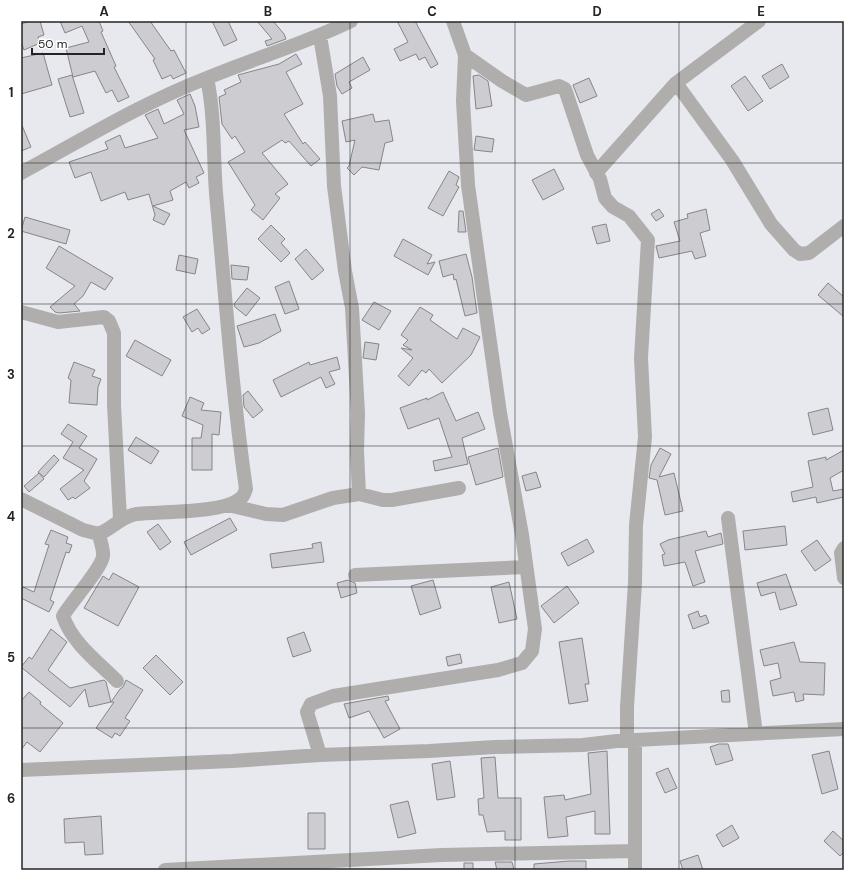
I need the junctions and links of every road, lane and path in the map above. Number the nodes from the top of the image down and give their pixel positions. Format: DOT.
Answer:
graph roads {
  1 [pos="351,21"];
  2 [pos="453,21"];
  3 [pos="759,21"];
  4 [pos="320,36"];
  5 [pos="465,55"];
  6 [pos="207,78"];
  7 [pos="676,83"];
  8 [pos="21,173"];
  9 [pos="596,173"];
  10 [pos="844,226"];
  11 [pos="21,312"];
  12 [pos="459,488"];
  13 [pos="359,494"];
  14 [pos="21,499"];
  15 [pos="228,505"];
  16 [pos="728,518"];
  17 [pos="120,519"];
  18 [pos="99,534"];
  19 [pos="844,548"];
  20 [pos="526,566"];
  21 [pos="355,575"];
  22 [pos="844,578"];
  23 [pos="117,681"];
  24 [pos="844,730"];
  25 [pos="756,734"];
  26 [pos="631,741"];
  27 [pos="320,755"];
  28 [pos="21,770"];
  29 [pos="634,851"];
  30 [pos="165,870"];
  31 [pos="635,870"];
  1 -- 4 [label="street"];
  2 -- 5 [label="street"];
  3 -- 7 [label="street"];
  4 -- 6 [label="street"];
  4 -- 13 [label="street"];
  5 -- 9 [label="street"];
  5 -- 20 [label="street"];
  6 -- 8 [label="street"];
  6 -- 15 [label="street"];
  7 -- 9 [label="street"];
  7 -- 10 [label="street"];
  9 -- 26 [label="street"];
  11 -- 17 [label="street"];
  12 -- 13 [label="street"];
  13 -- 15 [label="street"];
  14 -- 18 [label="street"];
  15 -- 17 [label="street"];
  16 -- 25 [label="street"];
  17 -- 18 [label="street"];
  18 -- 23 [label="street"];
  19 -- 22 [label="street"];
  20 -- 21 [label="street"];
  20 -- 27 [label="street"];
  24 -- 25 [label="street"];
  25 -- 26 [label="street"];
  26 -- 27 [label="street"];
  26 -- 29 [label="street"];
  27 -- 28 [label="street"];
  29 -- 30 [label="street"];
  29 -- 31 [label="street"];
}
